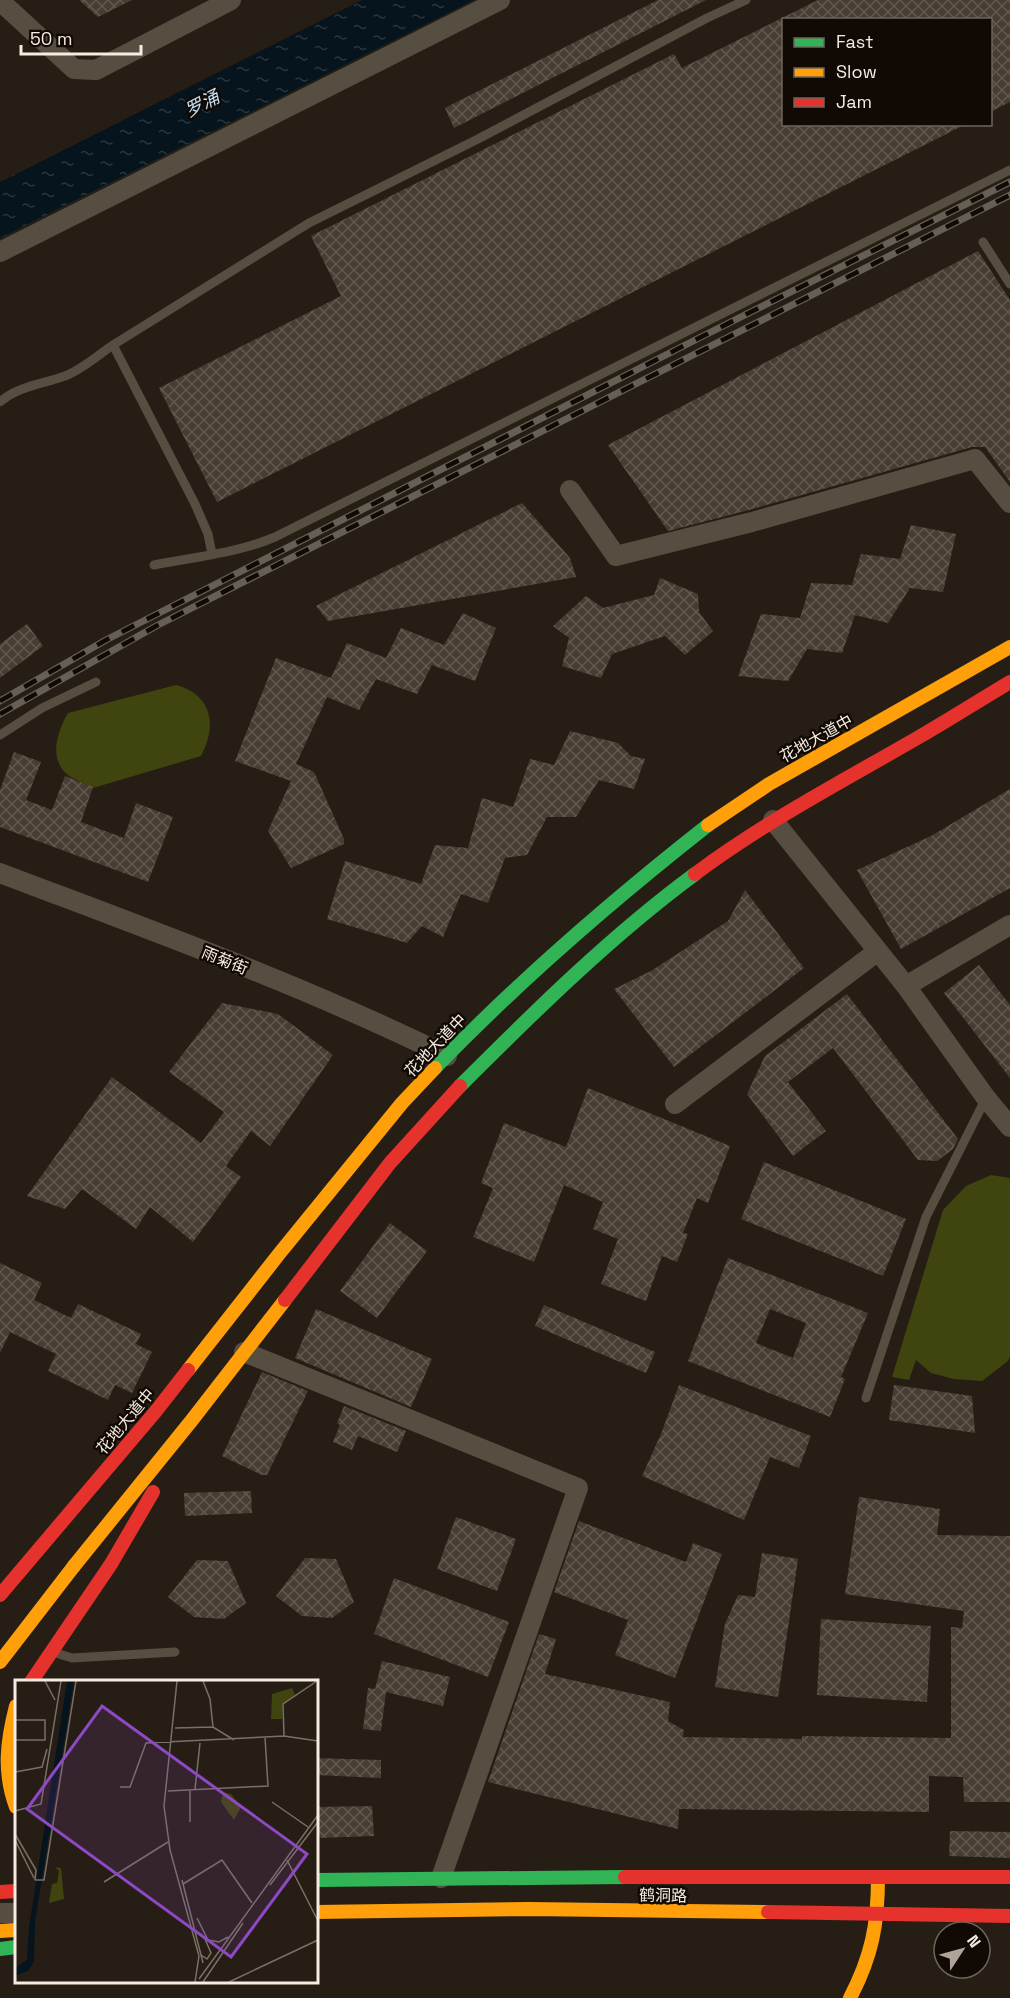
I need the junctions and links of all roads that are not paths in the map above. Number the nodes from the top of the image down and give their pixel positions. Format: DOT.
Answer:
graph roads {
  1 [pos="231,0"];
  2 [pos="500,0"];
  3 [pos="746,0"];
  4 [pos="0,1"];
  5 [pos="1010,170"];
  6 [pos="983,242"];
  7 [pos="0,252"];
  8 [pos="1010,284"];
  9 [pos="113,345"];
  10 [pos="0,402"];
  11 [pos="570,490"];
  12 [pos="1010,503"];
  13 [pos="212,554"];
  14 [pos="154,565"];
  15 [pos="1010,646"];
  16 [pos="96,682"];
  17 [pos="1010,682"];
  18 [pos="0,735"];
  19 [pos="773,820"];
  20 [pos="0,873"];
  21 [pos="1010,926"];
  22 [pos="878,951"];
  23 [pos="906,986"];
  24 [pos="447,1056"];
  25 [pos="986,1098"];
  26 [pos="675,1104"];
  27 [pos="1010,1127"];
  28 [pos="244,1352"];
  29 [pos="866,1398"];
  30 [pos="204,1404"];
  31 [pos="0,1595"];
  32 [pos="51,1652"];
  33 [pos="175,1652"];
  34 [pos="0,1662"];
  35 [pos="32,1680"];
  36 [pos="15,1705"];
  37 [pos="15,1708"];
  38 [pos="0,1725"];
  39 [pos="15,1805"];
  40 [pos="878,1877"];
  41 [pos="1010,1877"];
  42 [pos="441,1878"];
  43 [pos="318,1880"];
  44 [pos="15,1891"];
  45 [pos="0,1892"];
  46 [pos="318,1912"];
  47 [pos="879,1914"];
  48 [pos="1010,1916"];
  49 [pos="15,1929"];
  50 [pos="0,1931"];
  51 [pos="15,1947"];
  52 [pos="0,1949"];
  53 [pos="850,1998"];
  1 -- 4 [label="street"];
  2 -- 7 [label="street"];
  3 -- 9 [label="lane"];
  5 -- 13 [label="lane"];
  6 -- 8 [label="lane"];
  9 -- 10 [label="lane"];
  9 -- 13 [label="lane"];
  11 -- 12 [label="street"];
  13 -- 14 [label="lane"];
  15 -- 24 [label="main road, 花地大道中"];
  16 -- 18 [label="lane"];
  17 -- 19 [label="main road"];
  19 -- 22 [label="street"];
  19 -- 28 [label="main road"];
  20 -- 24 [label="street, 雨菊街"];
  21 -- 23 [label="street"];
  22 -- 23 [label="street"];
  22 -- 26 [label="street"];
  23 -- 25 [label="street"];
  24 -- 31 [label="main road, 花地大道中"];
  25 -- 27 [label="street"];
  25 -- 29 [label="lane"];
  28 -- 30 [label="main road"];
  28 -- 42 [label="street"];
  30 -- 32 [label="main road"];
  30 -- 34 [label="main road, bridge"];
  32 -- 33 [label="lane"];
  32 -- 35 [label="main road"];
  36 -- 38 [label="main road"];
  37 -- 39 [label="main road"];
  40 -- 41 [label="main road, 鹤洞路"];
  40 -- 42 [label="main road, 鹤洞路"];
  40 -- 47 [label="main road"];
  42 -- 43 [label="main road, 鹤洞路"];
  44 -- 45 [label="main road"];
  46 -- 47 [label="main road, 鹤洞路"];
  47 -- 48 [label="main road, 鹤洞路"];
  47 -- 53 [label="main road"];
  49 -- 50 [label="main road"];
  51 -- 52 [label="main road"];
}
